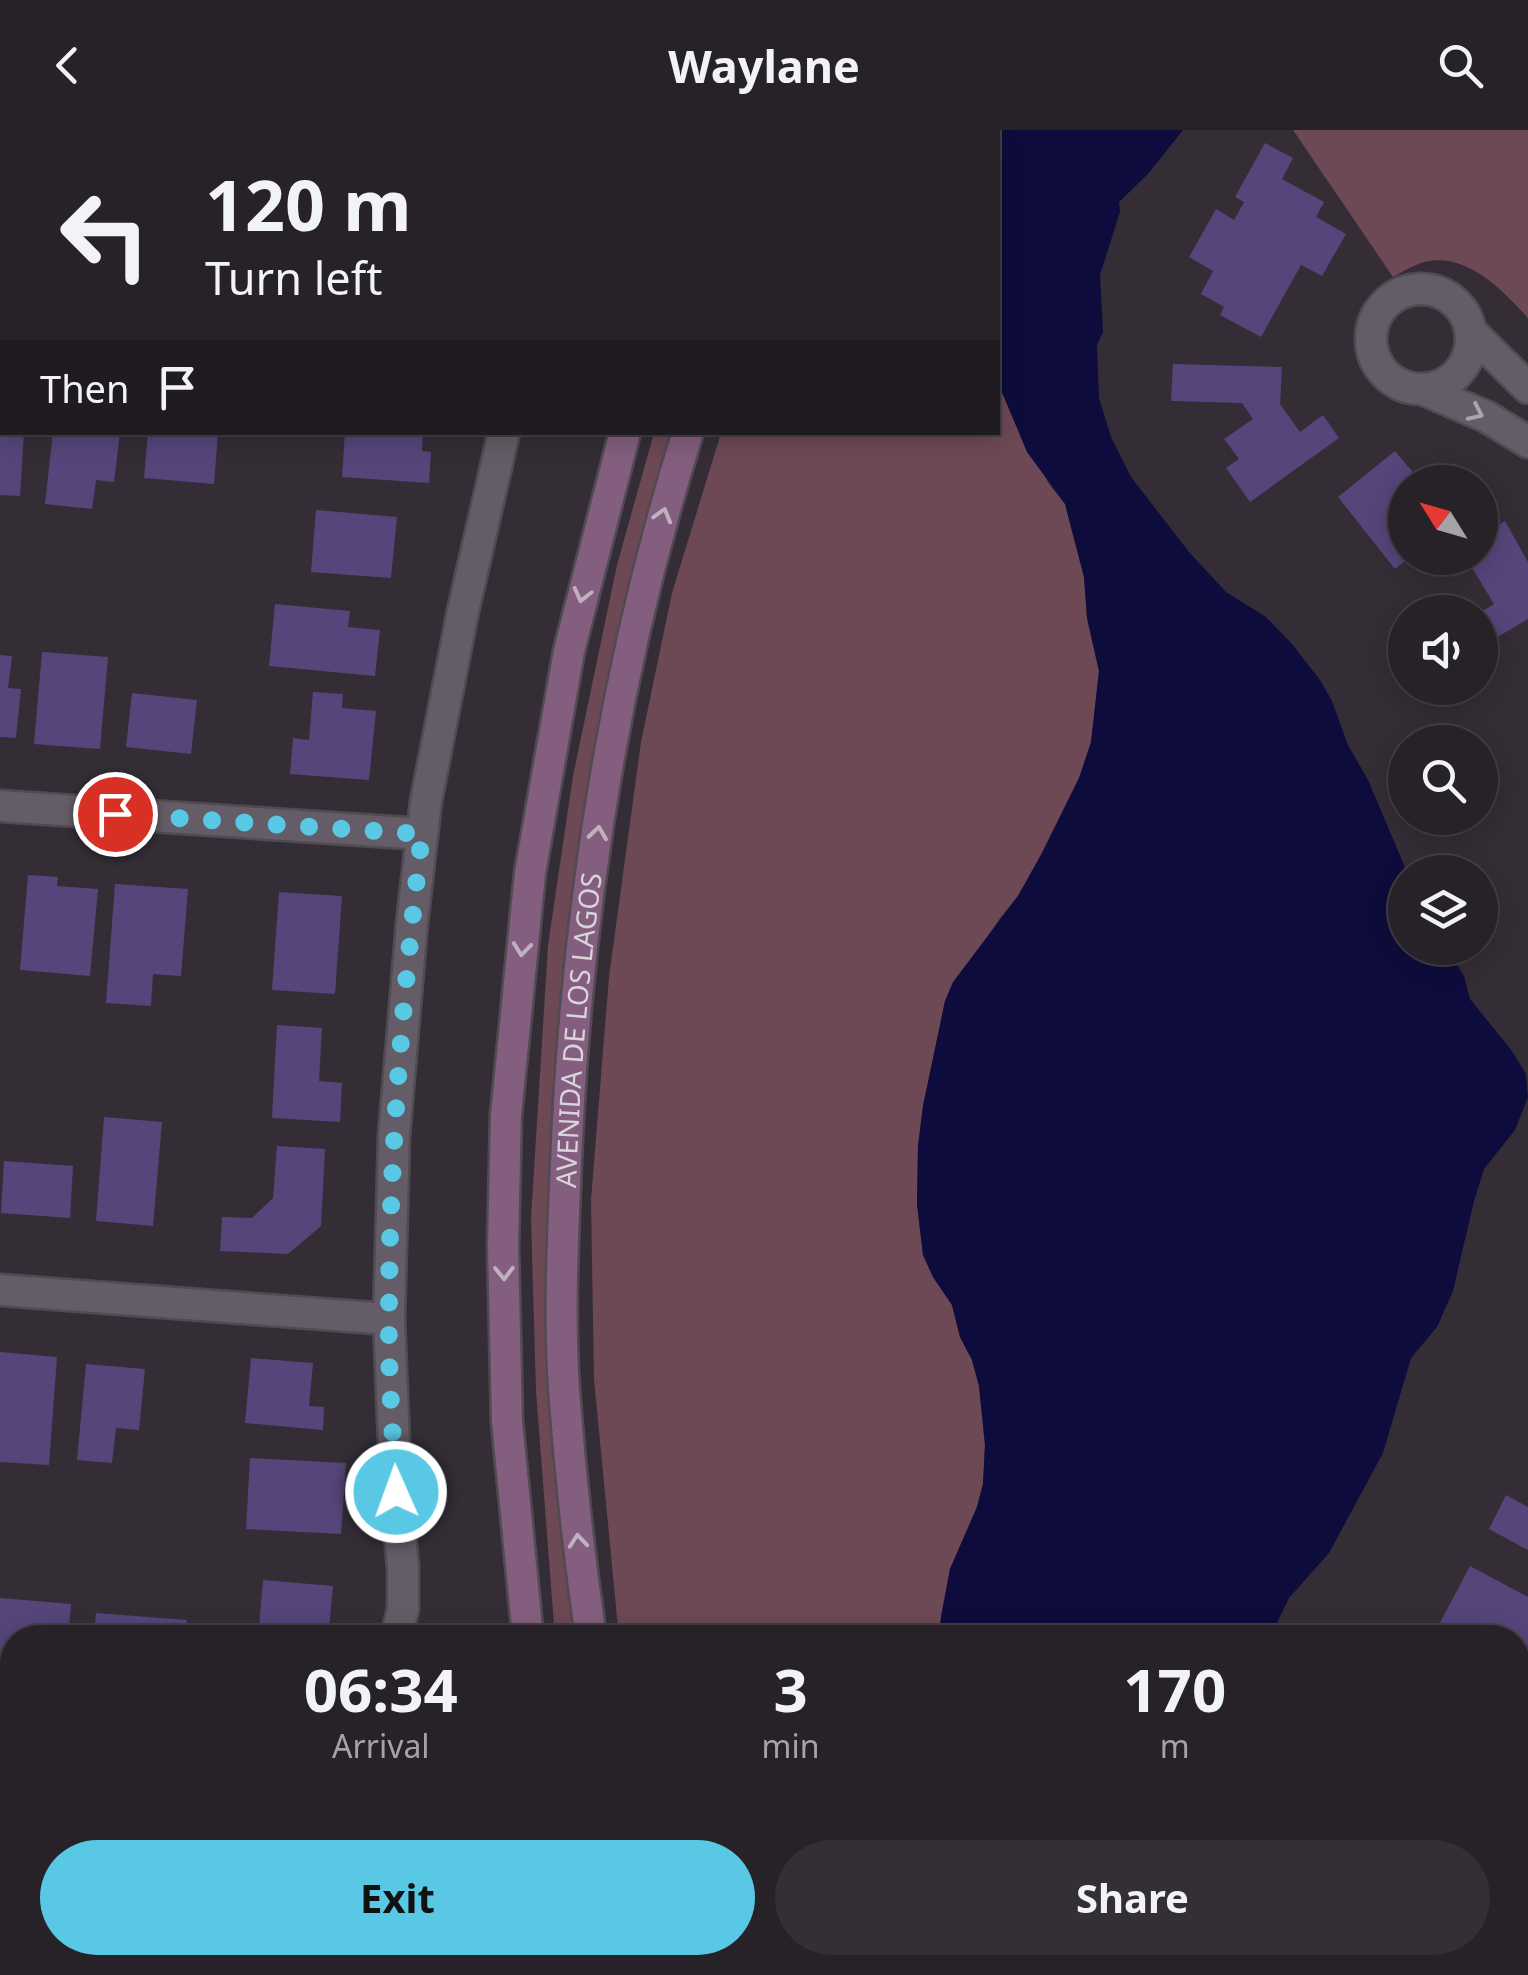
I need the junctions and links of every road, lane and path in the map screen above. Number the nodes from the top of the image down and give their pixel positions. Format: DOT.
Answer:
graph roads {
  1 [pos="1472,332"];
  2 [pos="1528,388"];
  3 [pos="1422,389"];
  4 [pos="503,435"];
  5 [pos="623,435"];
  6 [pos="687,435"];
  7 [pos="1528,442"];
  8 [pos="0,806"];
  9 [pos="422,834"];
  10 [pos="0,1290"];
  11 [pos="388,1319"];
  12 [pos="399,1625"];
  13 [pos="527,1625"];
  14 [pos="588,1625"];
  1 -- 2 [label="street"];
  1 -- 3 [label="street"];
  1 -- 3 [label="street"];
  3 -- 7 [label="street, one-way"];
  4 -- 9 [label="street"];
  5 -- 13 [label="street, one-way"];
  14 -- 6 [label="street, AVENIDA DE LOS LAGOS, one-way"];
  8 -- 9 [label="street"];
  9 -- 11 [label="street"];
  10 -- 11 [label="street"];
  11 -- 12 [label="street"];
}
